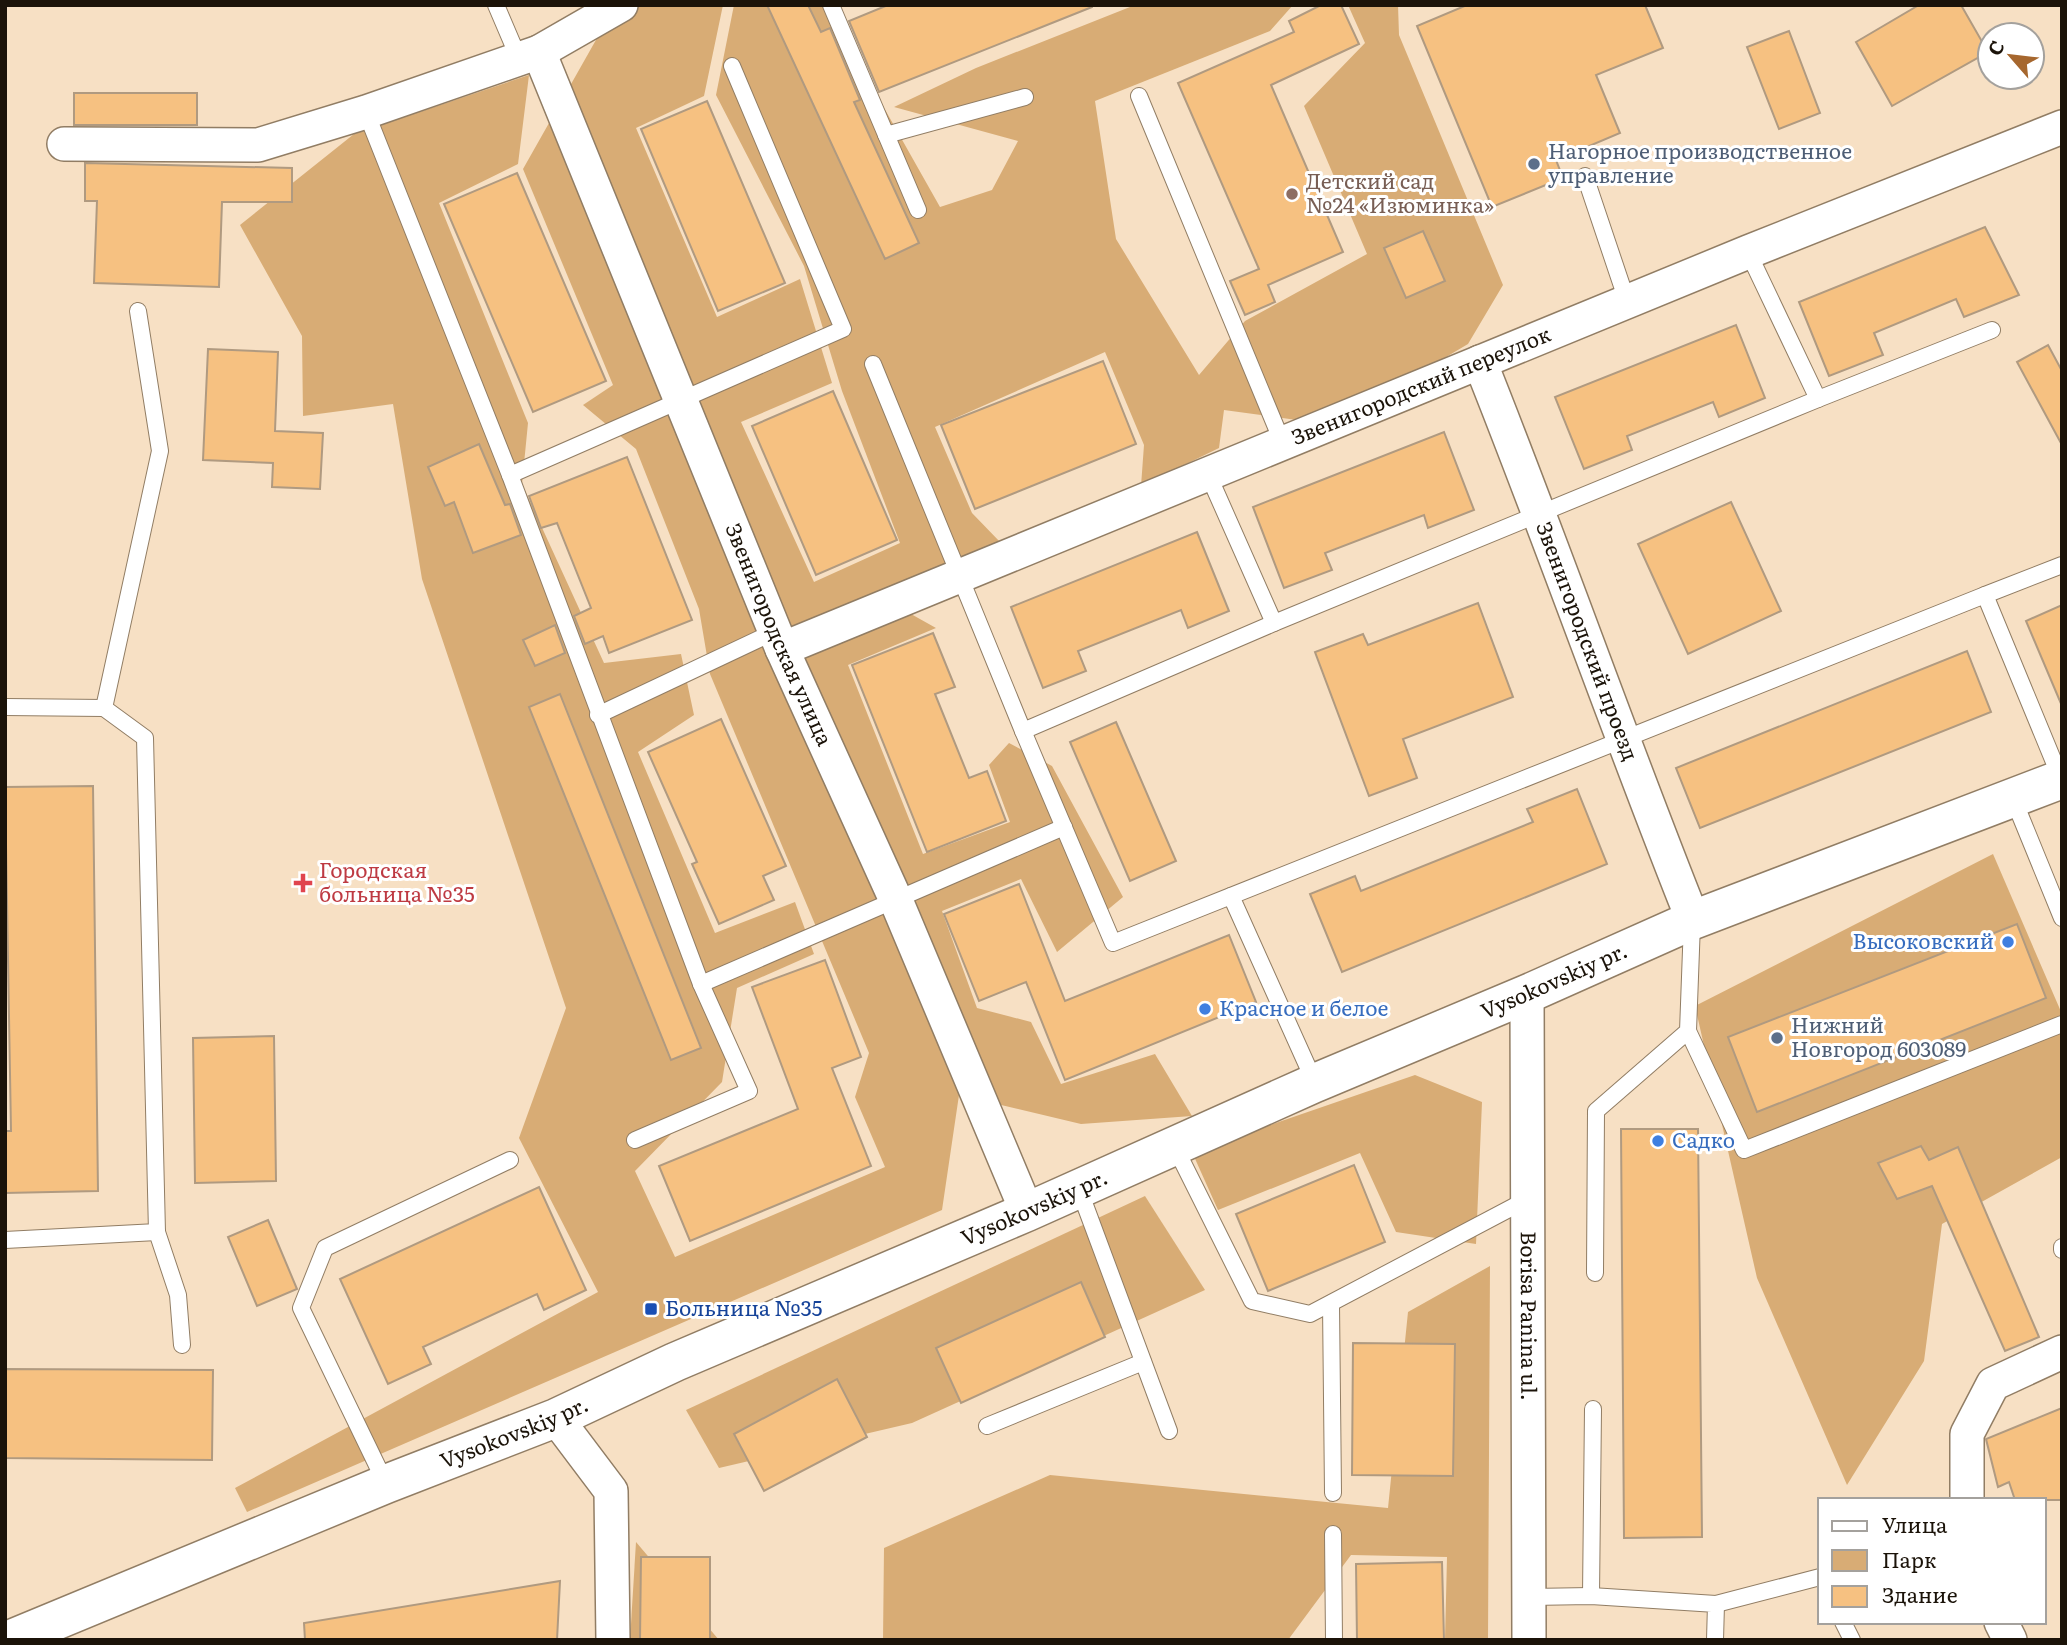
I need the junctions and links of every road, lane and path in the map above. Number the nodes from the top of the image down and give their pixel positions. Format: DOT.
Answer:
graph roads {
  1 [pos="496,5"];
  2 [pos="621,5"];
  3 [pos="831,5"];
  4 [pos="529,55"];
  5 [pos="732,66"];
  6 [pos="1139,96"];
  7 [pos="1025,97"];
  8 [pos="366,112"];
  9 [pos="2062,127"];
  10 [pos="886,135"];
  11 [pos="64,144"];
  12 [pos="1585,176"];
  13 [pos="918,210"];
  14 [pos="1748,251"];
  15 [pos="1627,301"];
  16 [pos="138,311"];
  17 [pos="1992,330"];
  18 [pos="1480,362"];
  19 [pos="873,364"];
  20 [pos="1818,399"];
  21 [pos="681,402"];
  22 [pos="1283,444"];
  23 [pos="1208,474"];
  24 [pos="510,475"];
  25 [pos="1541,514"];
  26 [pos="2062,565"];
  27 [pos="961,575"];
  28 [pos="1985,595"];
  29 [pos="1274,623"];
  30 [pos="778,640"];
  31 [pos="5,707"];
  32 [pos="104,708"];
  33 [pos="598,715"];
  34 [pos="1023,731"];
  35 [pos="1620,739"];
  36 [pos="2062,779"];
  37 [pos="2013,798"];
  38 [pos="1064,827"];
  39 [pos="1231,896"];
  40 [pos="895,898"];
  41 [pos="2062,918"];
  42 [pos="1693,920"];
  43 [pos="701,984"];
  44 [pos="1527,994"];
  45 [pos="2062,1024"];
  46 [pos="1688,1031"];
  47 [pos="1315,1083"];
  48 [pos="635,1140"];
  49 [pos="1175,1147"];
  50 [pos="510,1160"];
  51 [pos="1079,1189"];
  52 [pos="1528,1199"];
  53 [pos="1027,1212"];
  54 [pos="157,1233"];
  55 [pos="5,1240"];
  56 [pos="1595,1273"];
  57 [pos="1331,1304"];
  58 [pos="182,1345"];
  59 [pos="2062,1352"];
  60 [pos="1143,1362"];
  61 [pos="1593,1409"];
  62 [pos="556,1418"];
  63 [pos="987,1426"];
  64 [pos="1169,1431"];
  65 [pos="386,1483"];
  66 [pos="1333,1493"];
  67 [pos="1967,1498"];
  68 [pos="1333,1534"];
  69 [pos="1818,1578"];
  70 [pos="1591,1596"];
  71 [pos="1530,1597"];
  72 [pos="1716,1604"];
  73 [pos="1844,1624"];
  74 [pos="2002,1624"];
  75 [pos="9,1640"];
  76 [pos="613,1640"];
  77 [pos="1334,1640"];
  78 [pos="1529,1640"];
  79 [pos="1715,1640"];
  80 [pos="1852,1640"];
  81 [pos="2010,1640"];
  1 -- 4 [label="lane"];
  2 -- 4 [label="street"];
  3 -- 10 [label="lane"];
  4 -- 8 [label="street"];
  4 -- 21 [label="street, Звенигородская улица"];
  5 -- 21 [label="lane"];
  6 -- 22 [label="lane"];
  7 -- 10 [label="lane"];
  8 -- 11 [label="street"];
  8 -- 24 [label="lane"];
  9 -- 14 [label="street, Звенигородский переулок"];
  10 -- 13 [label="lane"];
  12 -- 15 [label="lane"];
  14 -- 15 [label="street, Звенигородский переулок"];
  14 -- 20 [label="lane"];
  15 -- 18 [label="street, Звенигородский переулок"];
  16 -- 32 [label="lane"];
  17 -- 20 [label="lane"];
  18 -- 22 [label="street, Звенигородский переулок"];
  18 -- 25 [label="street, Звенигородский проезд"];
  19 -- 27 [label="lane"];
  20 -- 25 [label="lane"];
  21 -- 24 [label="lane"];
  21 -- 30 [label="street, Звенигородская улица"];
  22 -- 23 [label="street, Звенигородский переулок"];
  23 -- 27 [label="street, Звенигородский переулок"];
  23 -- 29 [label="lane"];
  24 -- 33 [label="lane"];
  25 -- 29 [label="lane"];
  25 -- 35 [label="street, Звенигородский проезд"];
  26 -- 28 [label="lane"];
  27 -- 30 [label="street, Звенигородский переулок"];
  27 -- 34 [label="lane"];
  28 -- 35 [label="lane"];
  28 -- 36 [label="lane"];
  29 -- 34 [label="lane"];
  30 -- 33 [label="lane"];
  30 -- 40 [label="street, Звенигородская улица"];
  31 -- 32 [label="lane"];
  32 -- 54 [label="lane"];
  33 -- 43 [label="lane"];
  34 -- 38 [label="lane"];
  35 -- 39 [label="lane"];
  35 -- 42 [label="street, Звенигородский проезд"];
  36 -- 37 [label="street, Vysokovskiy pr."];
  37 -- 41 [label="lane"];
  37 -- 42 [label="street, Vysokovskiy pr."];
  38 -- 39 [label="lane"];
  38 -- 40 [label="lane"];
  39 -- 47 [label="lane"];
  40 -- 43 [label="lane"];
  40 -- 53 [label="street, Звенигородская улица"];
  42 -- 44 [label="street, Vysokovskiy pr."];
  42 -- 46 [label="lane"];
  43 -- 48 [label="lane"];
  44 -- 47 [label="street, Vysokovskiy pr."];
  44 -- 52 [label="street, Borisa Panina ul."];
  45 -- 46 [label="lane"];
  46 -- 56 [label="lane"];
  47 -- 49 [label="street, Vysokovskiy pr."];
  49 -- 51 [label="street, Vysokovskiy pr."];
  49 -- 57 [label="lane"];
  50 -- 65 [label="lane"];
  51 -- 53 [label="street, Vysokovskiy pr."];
  51 -- 60 [label="lane"];
  52 -- 57 [label="lane"];
  52 -- 71 [label="street, Borisa Panina ul."];
  53 -- 62 [label="street, Vysokovskiy pr."];
  54 -- 55 [label="lane"];
  54 -- 58 [label="lane"];
  57 -- 66 [label="lane"];
  59 -- 67 [label="street"];
  60 -- 63 [label="lane"];
  60 -- 64 [label="lane"];
  61 -- 70 [label="lane"];
  62 -- 65 [label="street, Vysokovskiy pr."];
  62 -- 76 [label="street"];
  65 -- 75 [label="street, Vysokovskiy pr."];
  68 -- 77 [label="lane"];
  69 -- 72 [label="lane"];
  70 -- 71 [label="lane"];
  70 -- 72 [label="lane"];
  71 -- 78 [label="street, Borisa Panina ul."];
  72 -- 79 [label="lane"];
  73 -- 80 [label="lane"];
  74 -- 81 [label="street"];
}
